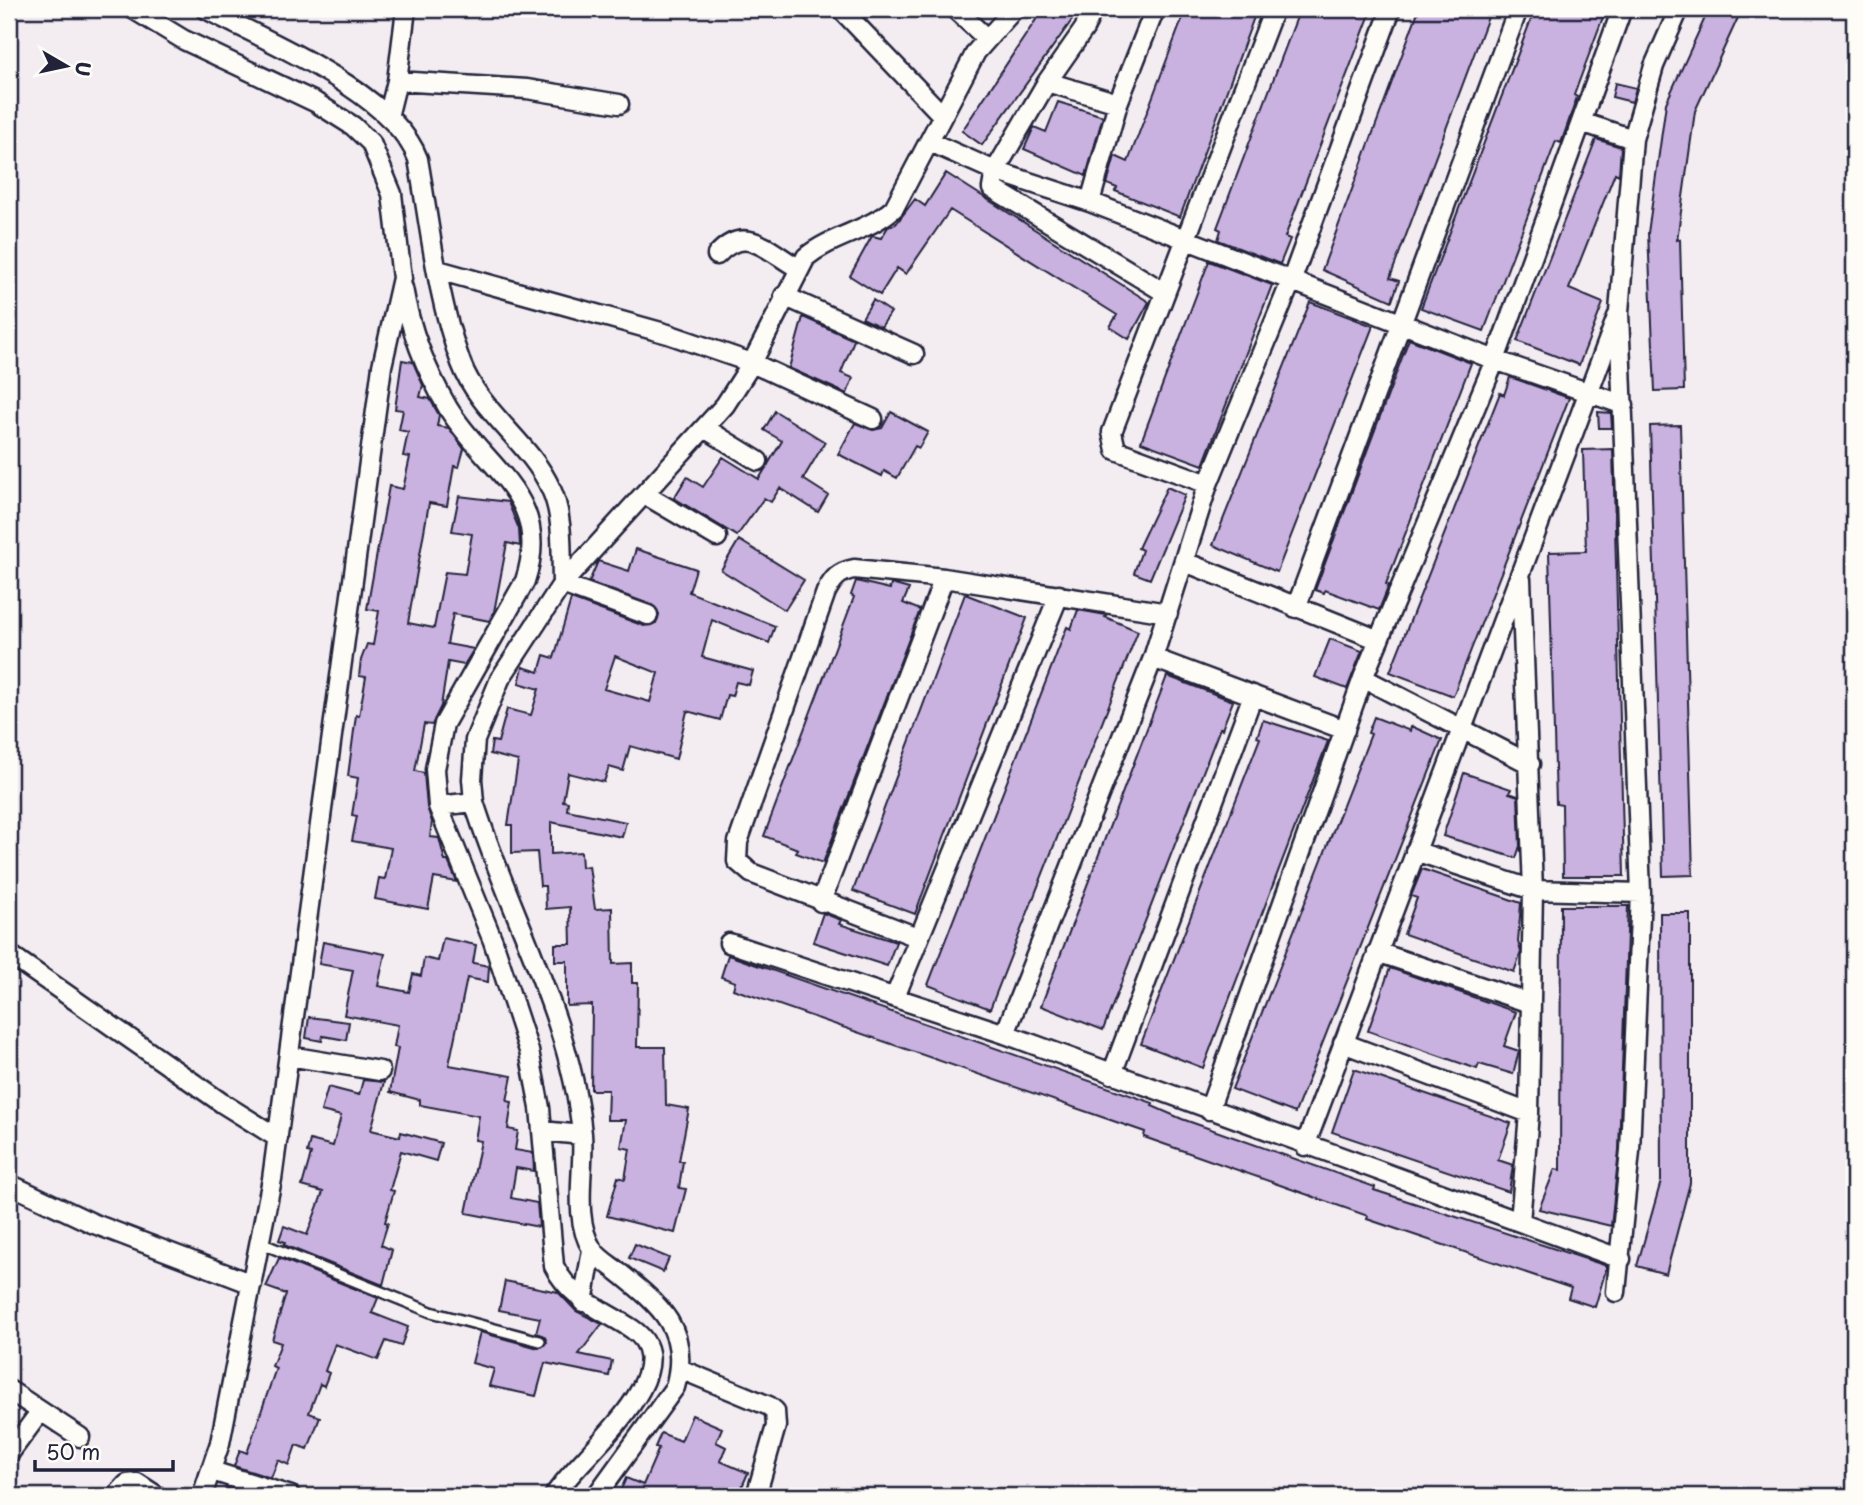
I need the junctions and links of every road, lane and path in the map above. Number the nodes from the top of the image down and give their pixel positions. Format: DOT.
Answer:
graph roads {
  1 [pos="133,9"];
  2 [pos="206,9"];
  3 [pos="406,9"];
  4 [pos="841,9"];
  5 [pos="956,9"];
  6 [pos="1014,9"];
  7 [pos="1093,9"];
  8 [pos="1155,9"];
  9 [pos="1274,9"];
  10 [pos="1391,9"];
  11 [pos="1518,9"];
  12 [pos="1622,9"];
  13 [pos="1679,9"];
  14 [pos="986,38"];
  15 [pos="397,81"];
  16 [pos="1047,82"];
  17 [pos="1118,103"];
  18 [pos="618,104"];
  19 [pos="942,116"];
  20 [pos="388,117"];
  21 [pos="1581,122"];
  22 [pos="1633,139"];
  23 [pos="930,142"];
  24 [pos="995,171"];
  25 [pos="1090,202"];
  26 [pos="1187,240"];
  27 [pos="717,255"];
  28 [pos="798,268"];
  29 [pos="438,270"];
  30 [pos="402,278"];
  31 [pos="1292,279"];
  32 [pos="1164,292"];
  33 [pos="784,296"];
  34 [pos="1619,312"];
  35 [pos="1402,323"];
  36 [pos="914,354"];
  37 [pos="1495,360"];
  38 [pos="752,363"];
  39 [pos="1588,391"];
  40 [pos="461,400"];
  41 [pos="1624,405"];
  42 [pos="873,419"];
  43 [pos="706,429"];
  44 [pos="758,461"];
  45 [pos="1208,484"];
  46 [pos="644,494"];
  47 [pos="717,537"];
  48 [pos="1185,562"];
  49 [pos="1521,572"];
  50 [pos="944,579"];
  51 [pos="562,584"];
  52 [pos="1059,595"];
  53 [pos="1296,608"];
  54 [pos="1168,613"];
  55 [pos="648,615"];
  56 [pos="1379,640"];
  57 [pos="499,652"];
  58 [pos="1153,658"];
  59 [pos="1363,678"];
  60 [pos="1253,695"];
  61 [pos="1345,730"];
  62 [pos="1459,730"];
  63 [pos="1530,764"];
  64 [pos="455,803"];
  65 [pos="1415,851"];
  66 [pos="1533,890"];
  67 [pos="1641,893"];
  68 [pos="821,902"];
  69 [pos="917,937"];
  70 [pos="729,943"];
  71 [pos="1377,952"];
  72 [pos="9,954"];
  73 [pos="895,997"];
  74 [pos="1530,1003"];
  75 [pos="1005,1034"];
  76 [pos="1343,1044"];
  77 [pos="289,1056"];
  78 [pos="380,1071"];
  79 [pos="1112,1074"];
  80 [pos="1209,1110"];
  81 [pos="1529,1113"];
  82 [pos="545,1131"];
  83 [pos="577,1135"];
  84 [pos="278,1138"];
  85 [pos="1305,1146"];
  86 [pos="9,1184"];
  87 [pos="1520,1223"];
  88 [pos="258,1242"];
  89 [pos="591,1259"];
  90 [pos="1621,1259"];
  91 [pos="252,1284"];
  92 [pos="1616,1292"];
  93 [pos="584,1296"];
  94 [pos="540,1341"];
  95 [pos="680,1369"];
  96 [pos="9,1390"];
  97 [pos="40,1412"];
  98 [pos="80,1437"];
  99 [pos="9,1454"];
  100 [pos="212,1471"];
  101 [pos="116,1496"];
  102 [pos="157,1496"];
  103 [pos="202,1496"];
  104 [pos="291,1496"];
  105 [pos="554,1496"];
  106 [pos="596,1496"];
  107 [pos="756,1496"];
  1 -- 30 [label="street"];
  2 -- 20 [label="street"];
  3 -- 15 [label="street"];
  4 -- 19 [label="street"];
  5 -- 14 [label="street"];
  6 -- 14 [label="street"];
  7 -- 16 [label="street"];
  8 -- 17 [label="street"];
  9 -- 26 [label="street"];
  10 -- 31 [label="street"];
  11 -- 35 [label="street"];
  12 -- 21 [label="street"];
  13 -- 22 [label="street"];
  14 -- 19 [label="street"];
  15 -- 18 [label="street"];
  15 -- 20 [label="street"];
  16 -- 17 [label="street"];
  16 -- 24 [label="street"];
  17 -- 25 [label="street"];
  19 -- 23 [label="street"];
  20 -- 29 [label="street"];
  21 -- 22 [label="street"];
  21 -- 37 [label="street"];
  22 -- 34 [label="street"];
  23 -- 24 [label="street"];
  23 -- 28 [label="street"];
  24 -- 25 [label="street"];
  24 -- 32 [label="street"];
  25 -- 26 [label="street"];
  26 -- 31 [label="street"];
  26 -- 32 [label="street"];
  27 -- 28 [label="street"];
  28 -- 33 [label="street"];
  29 -- 38 [label="street"];
  29 -- 40 [label="street"];
  30 -- 40 [label="street"];
  30 -- 77 [label="street"];
  31 -- 35 [label="street"];
  31 -- 45 [label="street"];
  32 -- 45 [label="street"];
  33 -- 36 [label="street"];
  33 -- 38 [label="street"];
  34 -- 39 [label="street"];
  34 -- 41 [label="street"];
  35 -- 37 [label="street"];
  35 -- 53 [label="street"];
  37 -- 39 [label="street"];
  37 -- 56 [label="street"];
  38 -- 42 [label="street"];
  38 -- 43 [label="street"];
  39 -- 41 [label="street"];
  39 -- 49 [label="street"];
  40 -- 51 [label="street"];
  40 -- 57 [label="street"];
  41 -- 67 [label="street"];
  43 -- 44 [label="street"];
  43 -- 46 [label="street"];
  45 -- 48 [label="street"];
  46 -- 47 [label="street"];
  46 -- 51 [label="street"];
  48 -- 53 [label="street"];
  48 -- 54 [label="street"];
  49 -- 62 [label="street"];
  49 -- 63 [label="street"];
  50 -- 52 [label="street"];
  50 -- 68 [label="street"];
  50 -- 68 [label="street"];
  51 -- 55 [label="street"];
  51 -- 57 [label="street"];
  52 -- 54 [label="street"];
  52 -- 69 [label="street"];
  53 -- 56 [label="street"];
  54 -- 58 [label="street"];
  56 -- 59 [label="street"];
  57 -- 64 [label="street"];
  57 -- 64 [label="street"];
  58 -- 60 [label="street"];
  58 -- 75 [label="street"];
  59 -- 61 [label="street"];
  59 -- 62 [label="street"];
  60 -- 61 [label="street"];
  60 -- 79 [label="street"];
  61 -- 80 [label="street"];
  62 -- 63 [label="street"];
  62 -- 65 [label="street"];
  63 -- 66 [label="street"];
  64 -- 82 [label="street"];
  64 -- 83 [label="street"];
  65 -- 66 [label="street"];
  65 -- 71 [label="street"];
  66 -- 67 [label="street"];
  66 -- 74 [label="street"];
  67 -- 90 [label="street"];
  68 -- 69 [label="street"];
  69 -- 73 [label="street"];
  70 -- 73 [label="street"];
  71 -- 74 [label="street"];
  71 -- 76 [label="street"];
  72 -- 84 [label="street"];
  73 -- 75 [label="street"];
  74 -- 81 [label="street"];
  75 -- 79 [label="street"];
  76 -- 81 [label="street"];
  76 -- 85 [label="street"];
  77 -- 78 [label="street"];
  77 -- 84 [label="street"];
  79 -- 80 [label="street"];
  80 -- 85 [label="street"];
  81 -- 87 [label="street"];
  82 -- 83 [label="street"];
  82 -- 93 [label="street"];
  83 -- 89 [label="street"];
  84 -- 88 [label="street"];
  85 -- 87 [label="street"];
  86 -- 91 [label="street"];
  87 -- 90 [label="street"];
  88 -- 91 [label="street"];
  88 -- 94 [label="lane"];
  89 -- 93 [label="street"];
  89 -- 95 [label="street"];
  90 -- 92 [label="street"];
  91 -- 100 [label="street"];
  93 -- 105 [label="street"];
  95 -- 106 [label="street"];
  95 -- 107 [label="street"];
  96 -- 97 [label="street"];
  97 -- 98 [label="street"];
  97 -- 99 [label="street"];
  100 -- 103 [label="street"];
  100 -- 104 [label="street"];
  101 -- 102 [label="street"];
}
